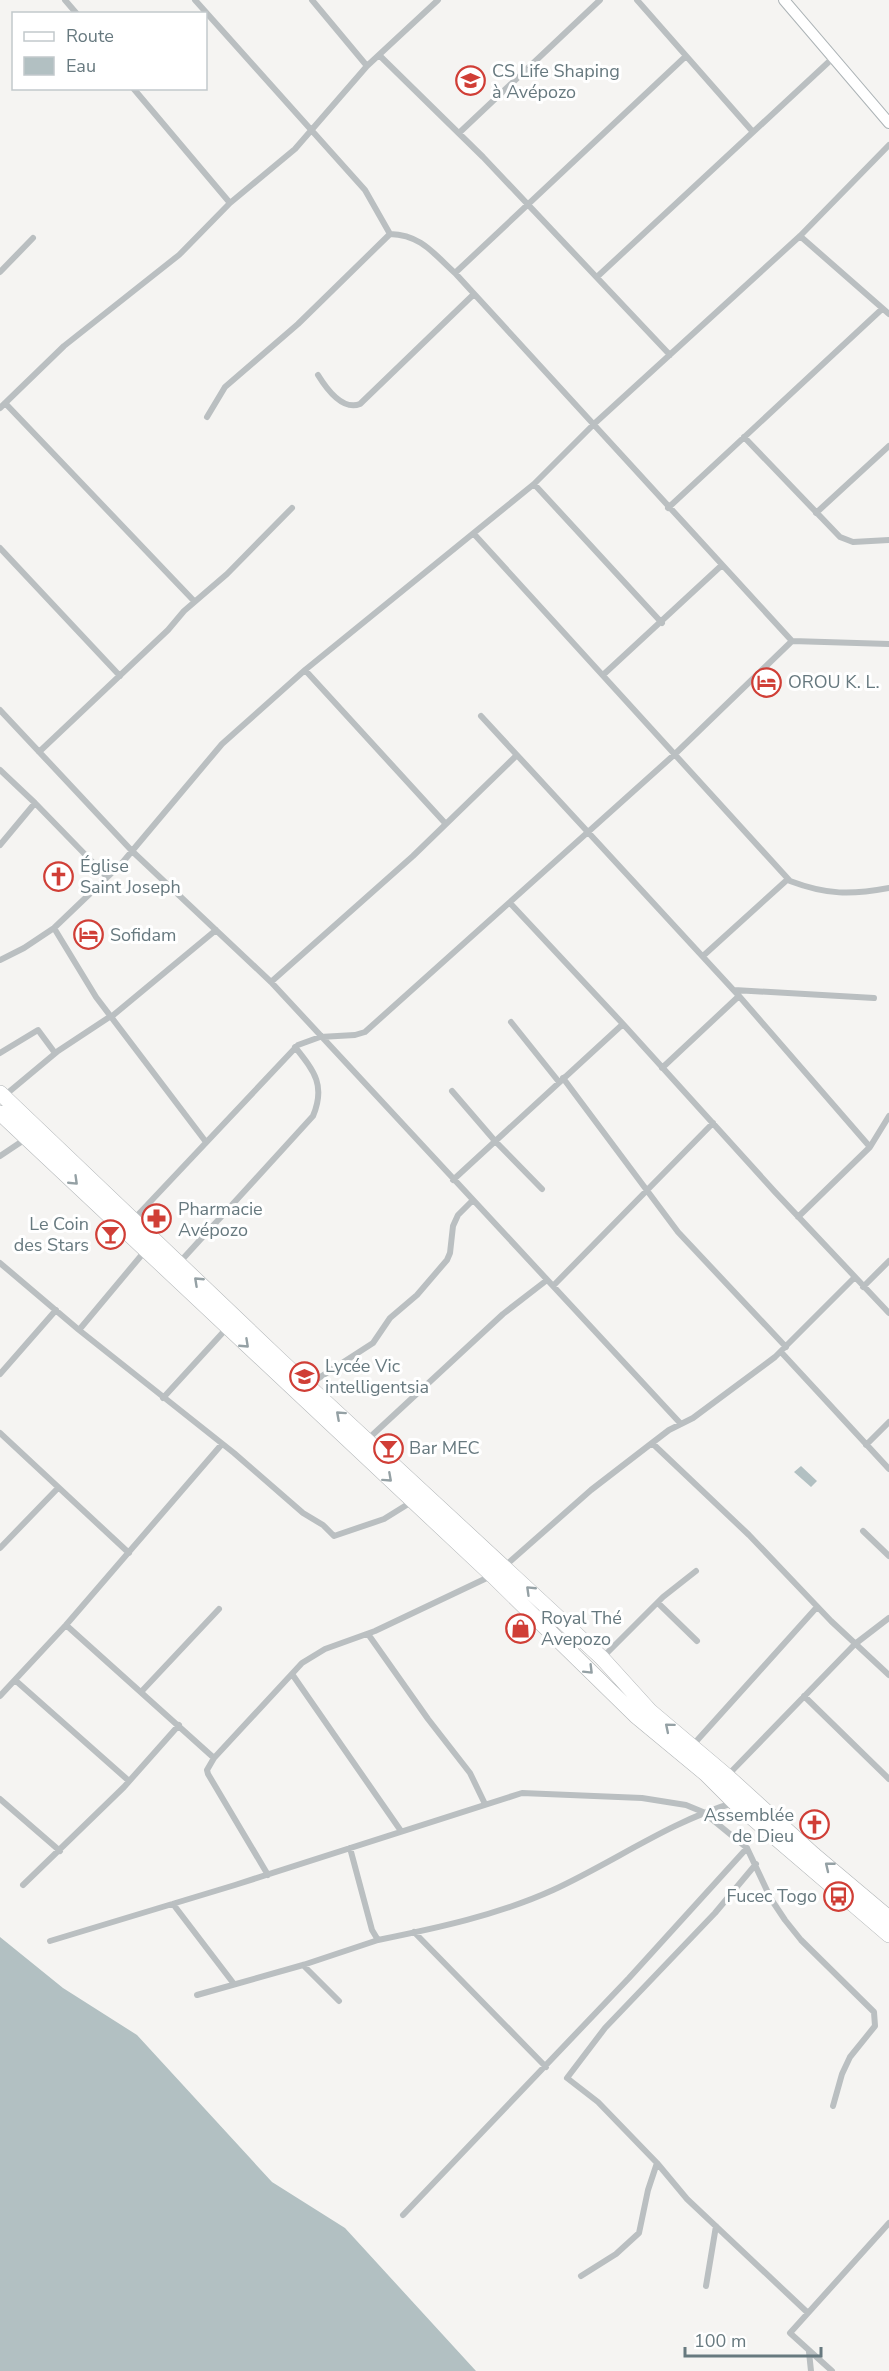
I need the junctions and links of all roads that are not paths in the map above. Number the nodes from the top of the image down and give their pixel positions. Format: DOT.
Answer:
graph roads {
  1 [pos="65,0"];
  2 [pos="195,0"];
  3 [pos="312,0"];
  4 [pos="438,0"];
  5 [pos="600,0"];
  6 [pos="638,0"];
  7 [pos="784,0"];
  8 [pos="75,12"];
  9 [pos="206,12"];
  10 [pos="207,13"];
  11 [pos="380,55"];
  12 [pos="686,57"];
  13 [pos="835,57"];
  14 [pos="367,66"];
  15 [pos="135,90"];
  16 [pos="889,123"];
  17 [pos="311,128"];
  18 [pos="753,132"];
  19 [pos="459,133"];
  20 [pos="889,145"];
  21 [pos="230,203"];
  22 [pos="527,204"];
  23 [pos="390,234"];
  24 [pos="800,236"];
  25 [pos="33,238"];
  26 [pos="0,272"];
  27 [pos="454,273"];
  28 [pos="598,276"];
  29 [pos="474,294"];
  30 [pos="882,309"];
  31 [pos="889,314"];
  32 [pos="670,355"];
  33 [pos="318,375"];
  34 [pos="2,405"];
  35 [pos="207,417"];
  36 [pos="594,424"];
  37 [pos="744,437"];
  38 [pos="889,446"];
  39 [pos="534,484"];
  40 [pos="668,507"];
  41 [pos="292,508"];
  42 [pos="816,513"];
  43 [pos="474,534"];
  44 [pos="889,540"];
  45 [pos="0,548"];
  46 [pos="722,566"];
  47 [pos="194,601"];
  48 [pos="662,623"];
  49 [pos="792,641"];
  50 [pos="889,644"];
  51 [pos="305,670"];
  52 [pos="603,675"];
  53 [pos="120,676"];
  54 [pos="0,710"];
  55 [pos="481,716"];
  56 [pos="39,752"];
  57 [pos="675,754"];
  58 [pos="517,755"];
  59 [pos="0,770"];
  60 [pos="35,803"];
  61 [pos="445,823"];
  62 [pos="588,833"];
  63 [pos="0,845"];
  64 [pos="132,851"];
  65 [pos="107,878"];
  66 [pos="788,879"];
  67 [pos="889,888"];
  68 [pos="510,903"];
  69 [pos="54,928"];
  70 [pos="216,930"];
  71 [pos="703,956"];
  72 [pos="0,960"];
  73 [pos="271,982"];
  74 [pos="734,990"];
  75 [pos="739,996"];
  76 [pos="874,998"];
  77 [pos="111,1017"];
  78 [pos="511,1023"];
  79 [pos="623,1024"];
  80 [pos="320,1036"];
  81 [pos="295,1047"];
  82 [pos="0,1053"];
  83 [pos="55,1053"];
  84 [pos="662,1068"];
  85 [pos="561,1080"];
  86 [pos="452,1091"];
  87 [pos="2,1095"];
  88 [pos="0,1113"];
  89 [pos="889,1116"];
  90 [pos="713,1123"];
  91 [pos="28,1137"];
  92 [pos="495,1141"];
  93 [pos="206,1142"];
  94 [pos="870,1147"];
  95 [pos="0,1156"];
  96 [pos="453,1180"];
  97 [pos="542,1189"];
  98 [pos="647,1191"];
  99 [pos="472,1201"];
  100 [pos="798,1217"];
  101 [pos="133,1221"];
  102 [pos="145,1251"];
  103 [pos="889,1261"];
  104 [pos="0,1263"];
  105 [pos="179,1263"];
  106 [pos="854,1278"];
  107 [pos="547,1280"];
  108 [pos="553,1286"];
  109 [pos="863,1287"];
  110 [pos="56,1310"];
  111 [pos="889,1314"];
  112 [pos="227,1327"];
  113 [pos="79,1330"];
  114 [pos="783,1350"];
  115 [pos="0,1374"];
  116 [pos="308,1386"];
  117 [pos="163,1398"];
  118 [pos="889,1422"];
  119 [pos="681,1424"];
  120 [pos="0,1433"];
  121 [pos="367,1439"];
  122 [pos="652,1443"];
  123 [pos="222,1444"];
  124 [pos="866,1445"];
  125 [pos="889,1469"];
  126 [pos="58,1488"];
  127 [pos="413,1501"];
  128 [pos="863,1531"];
  129 [pos="0,1548"];
  130 [pos="129,1553"];
  131 [pos="889,1556"];
  132 [pos="499,1571"];
  133 [pos="696,1571"];
  134 [pos="658,1603"];
  135 [pos="817,1606"];
  136 [pos="219,1609"];
  137 [pos="889,1618"];
  138 [pos="66,1625"];
  139 [pos="368,1634"];
  140 [pos="698,1641"];
  141 [pos="855,1644"];
  142 [pos="602,1658"];
  143 [pos="292,1674"];
  144 [pos="889,1675"];
  145 [pos="15,1680"];
  146 [pos="141,1692"];
  147 [pos="804,1695"];
  148 [pos="0,1696"];
  149 [pos="179,1725"];
  150 [pos="692,1746"];
  151 [pos="214,1758"];
  152 [pos="727,1776"];
  153 [pos="889,1779"];
  154 [pos="129,1781"];
  155 [pos="740,1797"];
  156 [pos="0,1799"];
  157 [pos="485,1804"];
  158 [pos="703,1812"];
  159 [pos="401,1831"];
  160 [pos="350,1848"];
  161 [pos="747,1848"];
  162 [pos="60,1851"];
  163 [pos="756,1864"];
  164 [pos="268,1875"];
  165 [pos="23,1885"];
  166 [pos="173,1904"];
  167 [pos="889,1918"];
  168 [pos="414,1932"];
  169 [pos="889,1935"];
  170 [pos="378,1940"];
  171 [pos="50,1941"];
  172 [pos="303,1965"];
  173 [pos="234,1984"];
  174 [pos="197,1995"];
  175 [pos="339,2001"];
  176 [pos="546,2067"];
  177 [pos="833,2106"];
  178 [pos="657,2163"];
  179 [pos="403,2215"];
  180 [pos="889,2223"];
  181 [pos="716,2226"];
  182 [pos="580,2276"];
  183 [pos="706,2286"];
  184 [pos="808,2313"];
  185 [pos="809,2351"];
  186 [pos="811,2371"];
  187 [pos="832,2371"];
  1 -- 8 [label="street"];
  2 -- 9 [label="street"];
  3 -- 14 [label="street"];
  4 -- 11 [label="street"];
  5 -- 19 [label="street"];
  6 -- 12 [label="street"];
  7 -- 13 [label="street"];
  10 -- 17 [label="street"];
  11 -- 14 [label="street"];
  11 -- 19 [label="street"];
  12 -- 18 [label="street"];
  12 -- 22 [label="street"];
  13 -- 16 [label="street"];
  13 -- 18 [label="street"];
  14 -- 17 [label="street"];
  15 -- 21 [label="street"];
  17 -- 21 [label="street"];
  17 -- 23 [label="street"];
  18 -- 28 [label="street"];
  19 -- 22 [label="street"];
  20 -- 24 [label="street"];
  21 -- 34 [label="street"];
  22 -- 27 [label="street"];
  22 -- 28 [label="street"];
  23 -- 27 [label="street"];
  23 -- 35 [label="street"];
  24 -- 30 [label="street"];
  24 -- 32 [label="street"];
  25 -- 26 [label="street"];
  27 -- 29 [label="street"];
  28 -- 32 [label="street"];
  29 -- 33 [label="street"];
  29 -- 36 [label="street"];
  30 -- 31 [label="street"];
  30 -- 37 [label="street"];
  32 -- 36 [label="street"];
  34 -- 47 [label="street"];
  36 -- 39 [label="street"];
  36 -- 40 [label="street"];
  37 -- 40 [label="street"];
  37 -- 42 [label="street"];
  38 -- 42 [label="street"];
  39 -- 43 [label="street"];
  39 -- 48 [label="street"];
  40 -- 46 [label="street"];
  41 -- 47 [label="street"];
  42 -- 44 [label="street"];
  43 -- 51 [label="street"];
  43 -- 52 [label="street"];
  45 -- 53 [label="street"];
  46 -- 48 [label="street"];
  46 -- 49 [label="street"];
  47 -- 53 [label="street"];
  48 -- 52 [label="street"];
  49 -- 50 [label="street"];
  49 -- 57 [label="street"];
  51 -- 61 [label="street"];
  51 -- 64 [label="street"];
  52 -- 57 [label="street"];
  53 -- 56 [label="street"];
  54 -- 56 [label="street"];
  55 -- 58 [label="street"];
  56 -- 64 [label="street"];
  57 -- 62 [label="street"];
  57 -- 66 [label="street"];
  58 -- 61 [label="street"];
  58 -- 62 [label="street"];
  59 -- 60 [label="street"];
  60 -- 63 [label="street"];
  60 -- 65 [label="street"];
  61 -- 73 [label="street"];
  62 -- 68 [label="street"];
  62 -- 71 [label="street"];
  64 -- 65 [label="street"];
  64 -- 70 [label="street"];
  65 -- 69 [label="street"];
  66 -- 67 [label="street"];
  66 -- 71 [label="street"];
  68 -- 79 [label="street"];
  68 -- 80 [label="street"];
  69 -- 72 [label="street"];
  69 -- 77 [label="street"];
  70 -- 73 [label="street"];
  70 -- 77 [label="street"];
  71 -- 74 [label="street"];
  73 -- 80 [label="street"];
  74 -- 75 [label="street"];
  74 -- 76 [label="street"];
  75 -- 84 [label="street"];
  75 -- 94 [label="street"];
  77 -- 83 [label="street"];
  77 -- 93 [label="street"];
  78 -- 85 [label="street"];
  79 -- 84 [label="street"];
  79 -- 85 [label="street"];
  80 -- 81 [label="street"];
  80 -- 96 [label="street"];
  81 -- 93 [label="street"];
  81 -- 105 [label="street"];
  82 -- 83 [label="street"];
  83 -- 87 [label="street"];
  84 -- 90 [label="street"];
  85 -- 92 [label="street"];
  85 -- 98 [label="street"];
  86 -- 92 [label="street"];
  87 -- 101 [label="highway"];
  88 -- 91 [label="highway"];
  89 -- 94 [label="street"];
  90 -- 98 [label="street"];
  90 -- 100 [label="street"];
  91 -- 95 [label="street"];
  91 -- 102 [label="highway, one-way"];
  92 -- 96 [label="street"];
  92 -- 97 [label="street"];
  93 -- 101 [label="street"];
  94 -- 100 [label="street"];
  96 -- 99 [label="street"];
  98 -- 108 [label="street"];
  98 -- 114 [label="street"];
  99 -- 107 [label="street"];
  99 -- 116 [label="street"];
  100 -- 106 [label="street"];
  101 -- 105 [label="highway"];
  102 -- 112 [label="highway"];
  102 -- 113 [label="street"];
  103 -- 109 [label="street"];
  104 -- 110 [label="street"];
  116 -- 105 [label="highway, one-way"];
  106 -- 109 [label="street"];
  106 -- 114 [label="street"];
  107 -- 108 [label="street"];
  107 -- 121 [label="street"];
  108 -- 119 [label="street"];
  109 -- 111 [label="street"];
  110 -- 113 [label="street"];
  110 -- 115 [label="street"];
  112 -- 117 [label="street"];
  112 -- 127 [label="highway, one-way"];
  113 -- 117 [label="street"];
  114 -- 119 [label="street"];
  114 -- 124 [label="street"];
  121 -- 116 [label="highway, one-way"];
  117 -- 123 [label="street"];
  118 -- 124 [label="street"];
  119 -- 122 [label="street"];
  120 -- 126 [label="street"];
  121 -- 132 [label="highway"];
  122 -- 132 [label="street"];
  122 -- 135 [label="street"];
  123 -- 127 [label="street"];
  123 -- 130 [label="street"];
  124 -- 125 [label="street"];
  126 -- 129 [label="street"];
  126 -- 130 [label="street"];
  127 -- 132 [label="highway"];
  128 -- 131 [label="street"];
  130 -- 138 [label="street"];
  132 -- 139 [label="street"];
  142 -- 132 [label="highway, one-way"];
  132 -- 155 [label="highway, one-way"];
  133 -- 134 [label="street"];
  134 -- 140 [label="street"];
  134 -- 142 [label="street"];
  135 -- 141 [label="street"];
  135 -- 150 [label="street"];
  136 -- 146 [label="street"];
  137 -- 141 [label="street"];
  138 -- 145 [label="street"];
  138 -- 146 [label="street"];
  139 -- 143 [label="street"];
  139 -- 157 [label="street"];
  141 -- 144 [label="street"];
  141 -- 147 [label="street"];
  150 -- 142 [label="highway, one-way"];
  143 -- 151 [label="street"];
  143 -- 159 [label="street"];
  145 -- 148 [label="street"];
  145 -- 154 [label="street"];
  146 -- 149 [label="street"];
  147 -- 152 [label="street"];
  147 -- 153 [label="street"];
  149 -- 151 [label="street"];
  149 -- 154 [label="street"];
  150 -- 152 [label="highway"];
  151 -- 164 [label="street"];
  152 -- 155 [label="highway"];
  154 -- 162 [label="street"];
  155 -- 158 [label="street"];
  167 -- 155 [label="highway, one-way"];
  155 -- 169 [label="highway"];
  156 -- 162 [label="street"];
  157 -- 158 [label="street"];
  157 -- 159 [label="street"];
  158 -- 161 [label="street"];
  158 -- 168 [label="street"];
  159 -- 160 [label="street"];
  160 -- 164 [label="street"];
  160 -- 170 [label="street"];
  161 -- 163 [label="street"];
  161 -- 176 [label="street"];
  162 -- 165 [label="street"];
  163 -- 177 [label="street"];
  163 -- 178 [label="street"];
  164 -- 166 [label="street"];
  166 -- 171 [label="street"];
  166 -- 173 [label="street"];
  168 -- 170 [label="street"];
  168 -- 176 [label="street"];
  170 -- 172 [label="street"];
  172 -- 173 [label="street"];
  172 -- 175 [label="street"];
  173 -- 174 [label="street"];
  176 -- 179 [label="street"];
  178 -- 181 [label="street"];
  178 -- 182 [label="street"];
  180 -- 184 [label="street"];
  181 -- 183 [label="street"];
  181 -- 184 [label="street"];
  184 -- 185 [label="street"];
  185 -- 186 [label="street"];
  185 -- 187 [label="street"];
}
